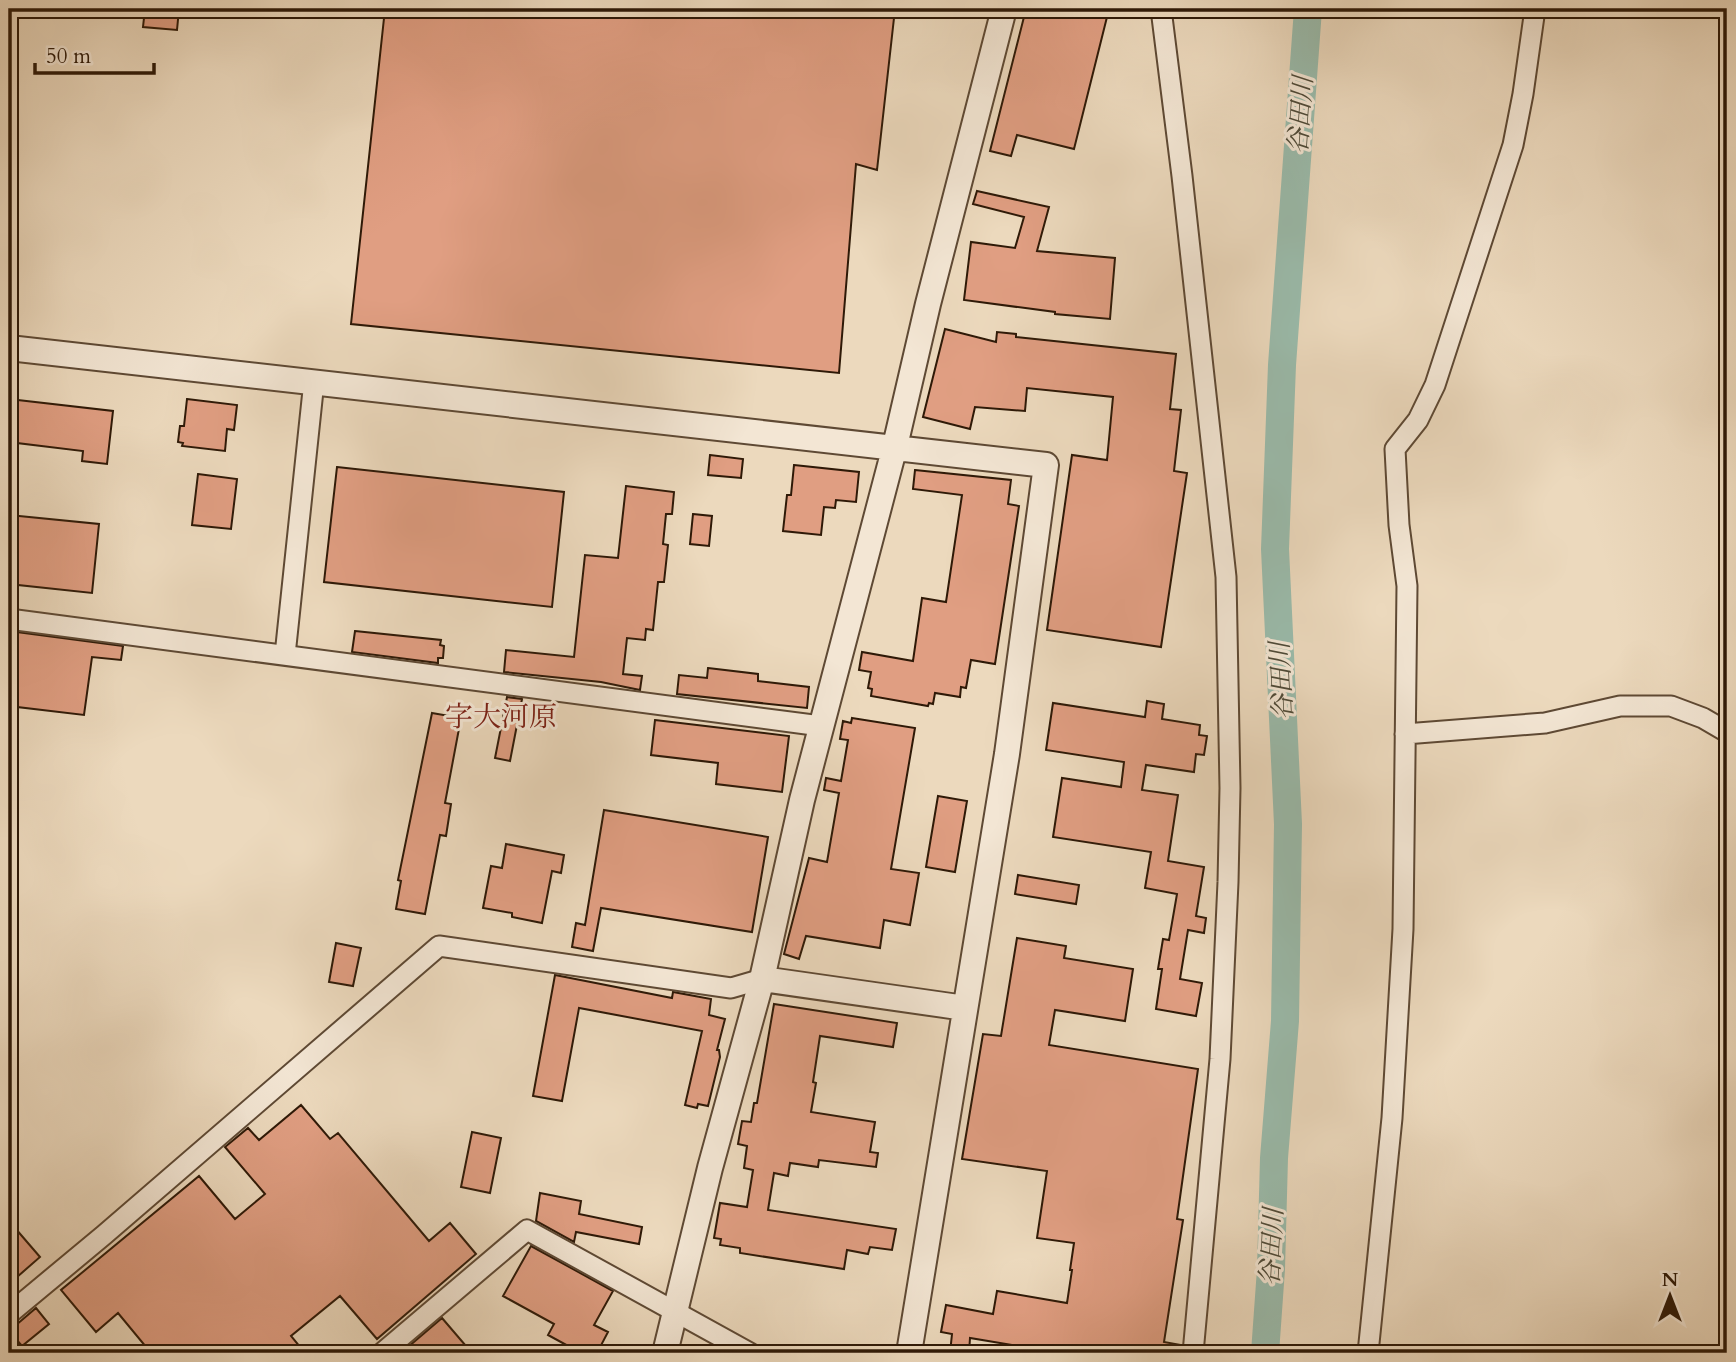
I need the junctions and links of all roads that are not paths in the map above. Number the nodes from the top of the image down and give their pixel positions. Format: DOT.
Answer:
graph roads {
  1 [pos="1004,9"];
  2 [pos="1161,9"];
  3 [pos="1535,9"];
  4 [pos="9,348"];
  5 [pos="314,381"];
  6 [pos="895,446"];
  7 [pos="9,619"];
  8 [pos="285,655"];
  9 [pos="821,726"];
  10 [pos="1727,732"];
  11 [pos="1405,734"];
  12 [pos="762,979"];
  13 [pos="965,1008"];
  14 [pos="677,1311"];
  15 [pos="9,1314"];
  16 [pos="382,1353"];
  17 [pos="665,1353"];
  18 [pos="750,1353"];
  19 [pos="909,1353"];
  20 [pos="1193,1353"];
  21 [pos="1368,1353"];
  1 -- 6 [label="street"];
  2 -- 20 [label="street"];
  3 -- 11 [label="street"];
  4 -- 5 [label="street"];
  5 -- 6 [label="street"];
  5 -- 8 [label="street"];
  6 -- 9 [label="street"];
  6 -- 13 [label="street"];
  7 -- 8 [label="street"];
  8 -- 9 [label="street"];
  9 -- 12 [label="street"];
  10 -- 11 [label="street"];
  11 -- 21 [label="street"];
  12 -- 13 [label="street"];
  12 -- 14 [label="street"];
  12 -- 15 [label="street"];
  13 -- 19 [label="street"];
  14 -- 16 [label="street"];
  14 -- 17 [label="street"];
  14 -- 18 [label="street"];
}
